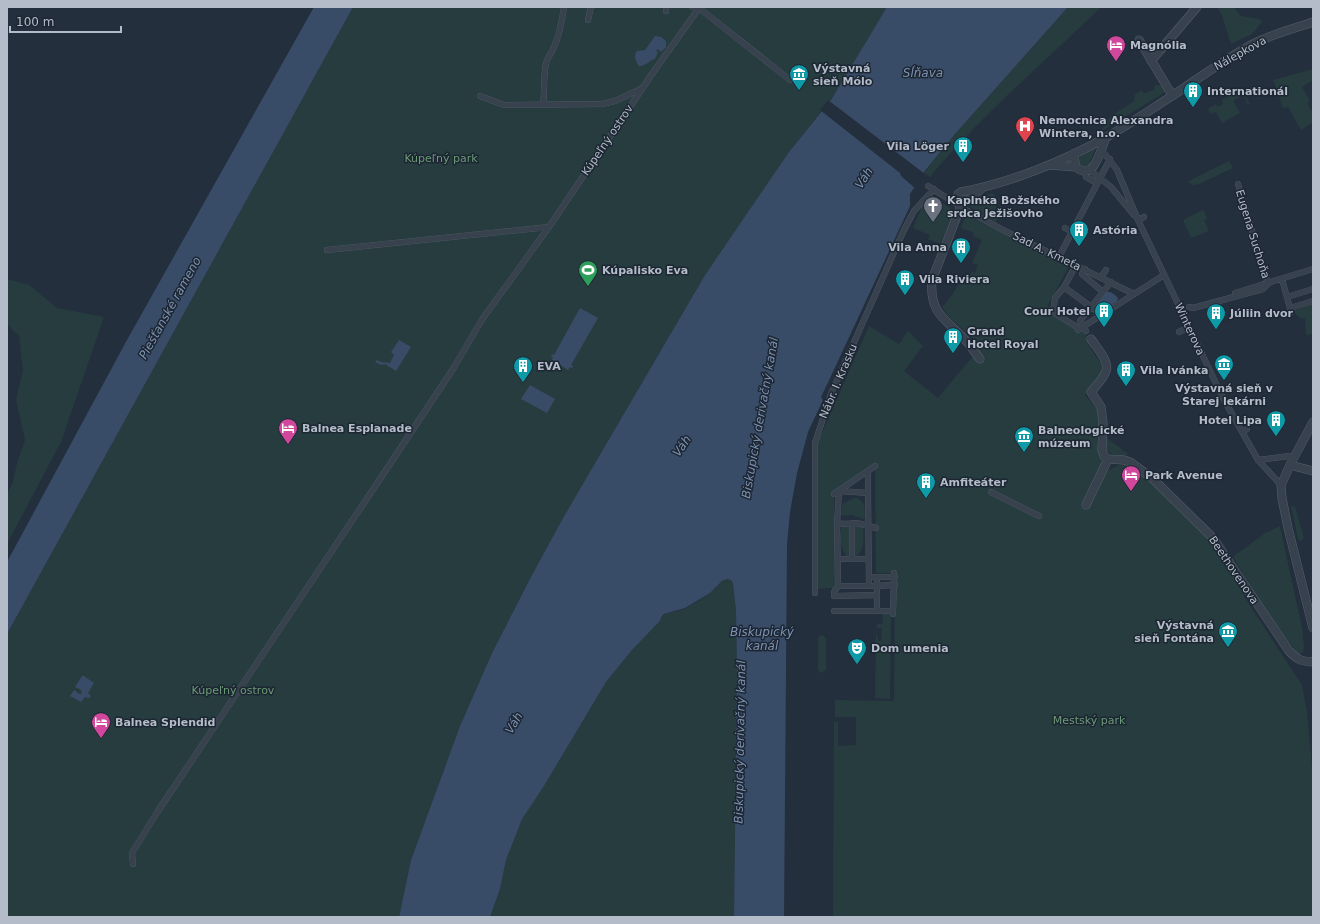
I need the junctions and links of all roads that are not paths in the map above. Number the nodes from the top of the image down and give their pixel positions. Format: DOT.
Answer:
graph roads {
  1 [pos="564,7"];
  2 [pos="591,7"];
  3 [pos="695,7"];
  4 [pos="706,7"];
  5 [pos="1197,7"];
  6 [pos="588,20"];
  7 [pos="1313,22"];
  8 [pos="1139,40"];
  9 [pos="1151,61"];
  10 [pos="790,80"];
  11 [pos="642,88"];
  12 [pos="1172,95"];
  13 [pos="480,96"];
  14 [pos="543,105"];
  15 [pos="1102,142"];
  16 [pos="1073,154"];
  17 [pos="1109,161"];
  18 [pos="1050,164"];
  19 [pos="1076,167"];
  20 [pos="1088,173"];
  21 [pos="1100,178"];
  22 [pos="1238,184"];
  23 [pos="931,187"];
  24 [pos="983,188"];
  25 [pos="1134,192"];
  26 [pos="958,194"];
  27 [pos="1128,195"];
  28 [pos="946,198"];
  29 [pos="962,205"];
  30 [pos="1144,217"];
  31 [pos="1138,220"];
  32 [pos="549,227"];
  33 [pos="1065,228"];
  34 [pos="1072,232"];
  35 [pos="327,250"];
  36 [pos="1059,257"];
  37 [pos="1075,268"];
  38 [pos="1313,269"];
  39 [pos="1106,270"];
  40 [pos="1083,272"];
  41 [pos="1092,273"];
  42 [pos="1164,275"];
  43 [pos="1101,277"];
  44 [pos="1282,279"];
  45 [pos="1089,280"];
  46 [pos="1111,282"];
  47 [pos="1268,284"];
  48 [pos="1061,288"];
  49 [pos="1313,289"];
  50 [pos="1103,292"];
  51 [pos="1134,294"];
  52 [pos="1287,297"];
  53 [pos="1313,301"];
  54 [pos="1092,307"];
  55 [pos="1182,312"];
  56 [pos="1102,315"];
  57 [pos="1188,327"];
  58 [pos="1081,329"];
  59 [pos="1179,332"];
  60 [pos="1091,339"];
  61 [pos="980,359"];
  62 [pos="1313,422"];
  63 [pos="1289,456"];
  64 [pos="1108,460"];
  65 [pos="1258,460"];
  66 [pos="1290,465"];
  67 [pos="875,466"];
  68 [pos="868,471"];
  69 [pos="1313,471"];
  70 [pos="1281,485"];
  71 [pos="836,492"];
  72 [pos="992,492"];
  73 [pos="868,494"];
  74 [pos="1086,505"];
  75 [pos="1039,516"];
  76 [pos="852,523"];
  77 [pos="837,524"];
  78 [pos="868,526"];
  79 [pos="876,528"];
  80 [pos="869,548"];
  81 [pos="876,548"];
  82 [pos="838,559"];
  83 [pos="852,559"];
  84 [pos="869,559"];
  85 [pos="869,577"];
  86 [pos="876,577"];
  87 [pos="894,585"];
  88 [pos="838,586"];
  89 [pos="870,586"];
  90 [pos="876,586"];
  91 [pos="815,593"];
  92 [pos="877,595"];
  93 [pos="834,611"];
  94 [pos="877,611"];
  95 [pos="1313,628"];
  96 [pos="1313,662"];
  97 [pos="133,864"];
  1 -- 14 [label="street"];
  2 -- 6 [label="street"];
  3 -- 4 [label="street"];
  3 -- 10 [label="street"];
  3 -- 11 [label="street, Kúpeľný ostrov"];
  5 -- 9 [label="street"];
  7 -- 12 [label="street, Nálepkova"];
  8 -- 9 [label="street"];
  9 -- 12 [label="street"];
  11 -- 14 [label="street"];
  11 -- 32 [label="street, Kúpeľný ostrov"];
  12 -- 15 [label="street, Nálepkova"];
  13 -- 14 [label="street"];
  15 -- 16 [label="street, Nálepkova"];
  15 -- 17 [label="street, Winterova"];
  15 -- 20 [label="street"];
  16 -- 18 [label="street, Nálepkova"];
  16 -- 19 [label="street"];
  17 -- 21 [label="street"];
  17 -- 27 [label="street, Winterova"];
  18 -- 19 [label="street"];
  18 -- 24 [label="street"];
  19 -- 20 [label="street"];
  20 -- 21 [label="street, Winterova"];
  21 -- 31 [label="street, Winterova"];
  21 -- 34 [label="street"];
  22 -- 47 [label="street, Eugena Suchoňa"];
  23 -- 28 [label="street, Sad A. Kmeťa"];
  23 -- 91 [label="street, Nábr. I. Krasku"];
  24 -- 26 [label="street"];
  24 -- 29 [label="street"];
  25 -- 27 [label="street"];
  26 -- 28 [label="street"];
  26 -- 29 [label="street"];
  27 -- 31 [label="street, Winterova"];
  28 -- 29 [label="street, Sad A. Kmeťa"];
  29 -- 36 [label="street, Sad A. Kmeťa"];
  29 -- 61 [label="street"];
  30 -- 31 [label="street"];
  31 -- 42 [label="street, Winterova"];
  32 -- 35 [label="street"];
  32 -- 97 [label="street, Kúpeľný ostrov"];
  33 -- 34 [label="street"];
  34 -- 36 [label="street"];
  36 -- 37 [label="street, Sad A. Kmeťa"];
  37 -- 40 [label="street, Sad A. Kmeťa"];
  37 -- 48 [label="street"];
  38 -- 44 [label="street"];
  39 -- 43 [label="street"];
  40 -- 41 [label="street, Sad A. Kmeťa"];
  40 -- 45 [label="street"];
  41 -- 43 [label="street, Sad A. Kmeťa"];
  41 -- 45 [label="street"];
  42 -- 51 [label="street"];
  42 -- 55 [label="street, Winterova"];
  43 -- 46 [label="street, Sad A. Kmeťa"];
  44 -- 47 [label="street"];
  44 -- 52 [label="street"];
  45 -- 50 [label="street"];
  46 -- 50 [label="street"];
  46 -- 51 [label="street, Sad A. Kmeťa"];
  47 -- 55 [label="street"];
  48 -- 54 [label="street"];
  48 -- 58 [label="street"];
  49 -- 52 [label="street"];
  50 -- 54 [label="street"];
  51 -- 56 [label="street"];
  52 -- 53 [label="street"];
  54 -- 56 [label="street"];
  54 -- 58 [label="street"];
  55 -- 57 [label="street, Winterova"];
  56 -- 58 [label="street"];
  57 -- 59 [label="street"];
  57 -- 65 [label="street, Winterova"];
  60 -- 64 [label="street"];
  62 -- 66 [label="street"];
  63 -- 65 [label="street"];
  64 -- 74 [label="street"];
  64 -- 96 [label="street, Beethovenova"];
  65 -- 70 [label="street, Winterova"];
  66 -- 69 [label="street"];
  66 -- 70 [label="street"];
  67 -- 68 [label="street"];
  68 -- 71 [label="street"];
  68 -- 73 [label="street"];
  70 -- 95 [label="street"];
  71 -- 73 [label="street"];
  71 -- 77 [label="street"];
  72 -- 75 [label="street"];
  73 -- 78 [label="street"];
  76 -- 77 [label="street"];
  76 -- 78 [label="street"];
  76 -- 83 [label="street"];
  77 -- 82 [label="street"];
  78 -- 79 [label="street"];
  78 -- 80 [label="street"];
  80 -- 81 [label="street"];
  80 -- 84 [label="street"];
  82 -- 83 [label="street"];
  82 -- 88 [label="street"];
  83 -- 84 [label="street"];
  84 -- 85 [label="street"];
  85 -- 86 [label="street"];
  85 -- 89 [label="street"];
  86 -- 87 [label="street"];
  86 -- 90 [label="street"];
  87 -- 90 [label="street"];
  87 -- 94 [label="street"];
  88 -- 89 [label="street"];
  88 -- 92 [label="street"];
  89 -- 90 [label="street"];
  90 -- 92 [label="street"];
  92 -- 94 [label="street"];
  93 -- 94 [label="street"];
}
